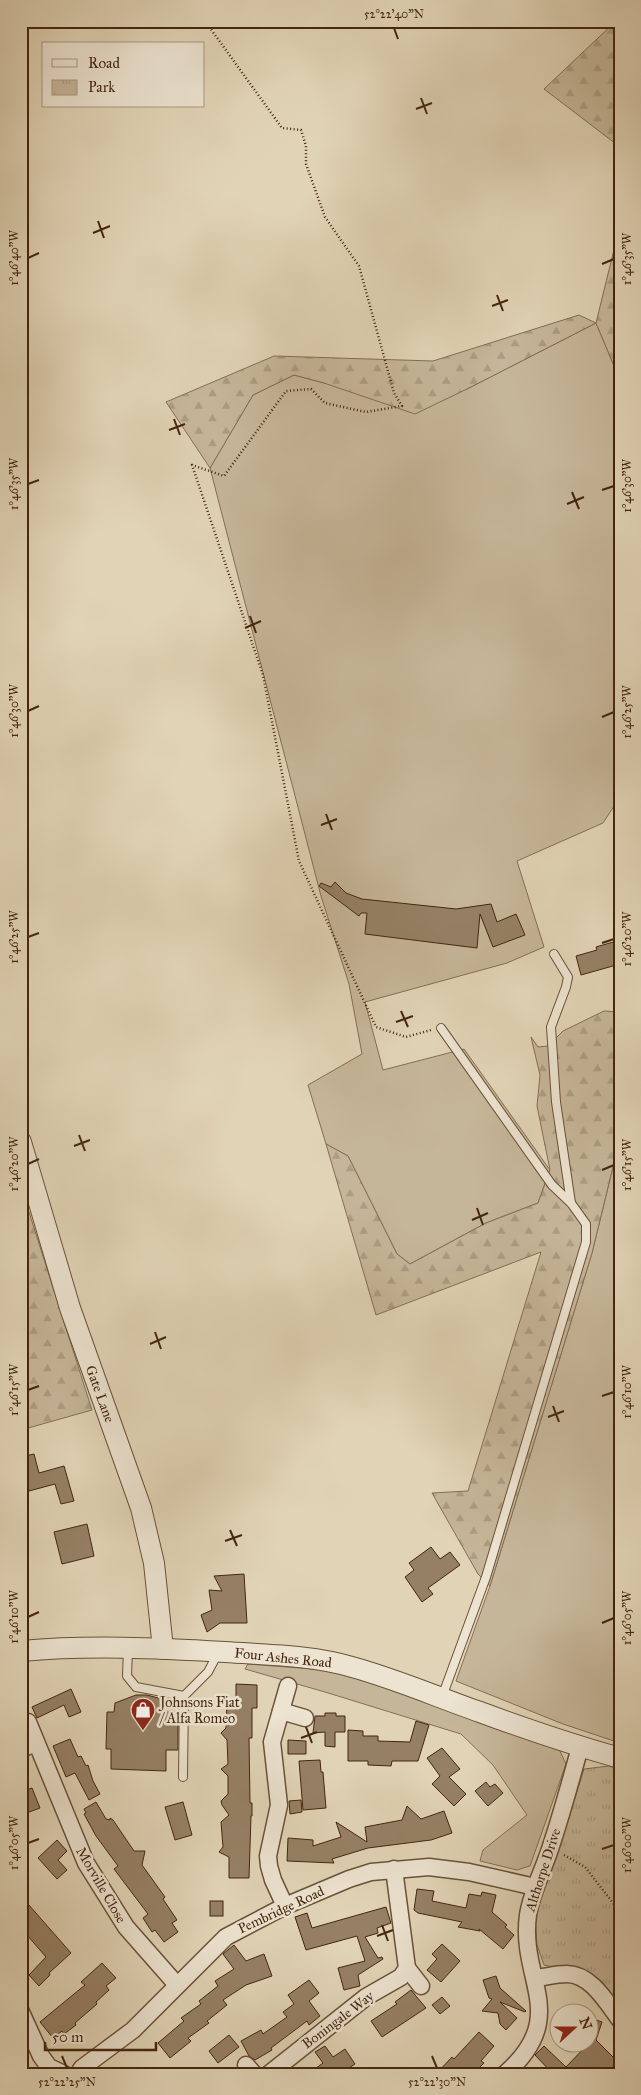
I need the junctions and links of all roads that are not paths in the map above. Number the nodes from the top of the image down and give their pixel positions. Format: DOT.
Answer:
graph roads {
  1 [pos="554,954"];
  2 [pos="440,1028"];
  3 [pos="21,1142"];
  4 [pos="571,1203"];
  5 [pos="128,1648"];
  6 [pos="163,1649"];
  7 [pos="21,1651"];
  8 [pos="219,1652"];
  9 [pos="288,1686"];
  10 [pos="184,1696"];
  11 [pos="442,1697"];
  12 [pos="281,1711"];
  13 [pos="305,1718"];
  14 [pos="28,1722"];
  15 [pos="28,1746"];
  16 [pos="580,1747"];
  17 [pos="620,1758"];
  18 [pos="183,1778"];
  19 [pos="394,1869"];
  20 [pos="535,1887"];
  21 [pos="285,1906"];
  22 [pos="407,1968"];
  23 [pos="535,1978"];
  24 [pos="177,1985"];
  25 [pos="421,1986"];
  26 [pos="21,2012"];
  27 [pos="620,2020"];
  28 [pos="64,2074"];
  29 [pos="78,2074"];
  30 [pos="269,2074"];
  31 [pos="505,2074"];
  1 -- 4 [label="lane"];
  2 -- 4 [label="lane"];
  3 -- 6 [label="street, Gate Lane"];
  4 -- 11 [label="lane"];
  5 -- 6 [label="street, Four Ashes Road"];
  5 -- 7 [label="street, Four Ashes Road"];
  5 -- 10 [label="lane"];
  6 -- 8 [label="street, Four Ashes Road"];
  8 -- 10 [label="lane"];
  8 -- 11 [label="street, Four Ashes Road"];
  9 -- 12 [label="street"];
  10 -- 18 [label="lane"];
  11 -- 16 [label="street, Four Ashes Road"];
  12 -- 13 [label="street"];
  12 -- 21 [label="street"];
  14 -- 15 [label="street, Morville Close"];
  15 -- 24 [label="street, Morville Close"];
  16 -- 17 [label="street, Four Ashes Road"];
  16 -- 20 [label="street, Althorpe Drive"];
  19 -- 20 [label="street, Pembridge Road"];
  19 -- 21 [label="street, Pembridge Road"];
  19 -- 22 [label="street"];
  20 -- 23 [label="street, Althorpe Drive"];
  21 -- 24 [label="street, Pembridge Road"];
  22 -- 25 [label="street"];
  22 -- 30 [label="street, Boningale Way"];
  23 -- 27 [label="street"];
  23 -- 31 [label="street, Althorpe Drive"];
  24 -- 29 [label="street, Pembridge Road"];
  26 -- 28 [label="street"];
}
